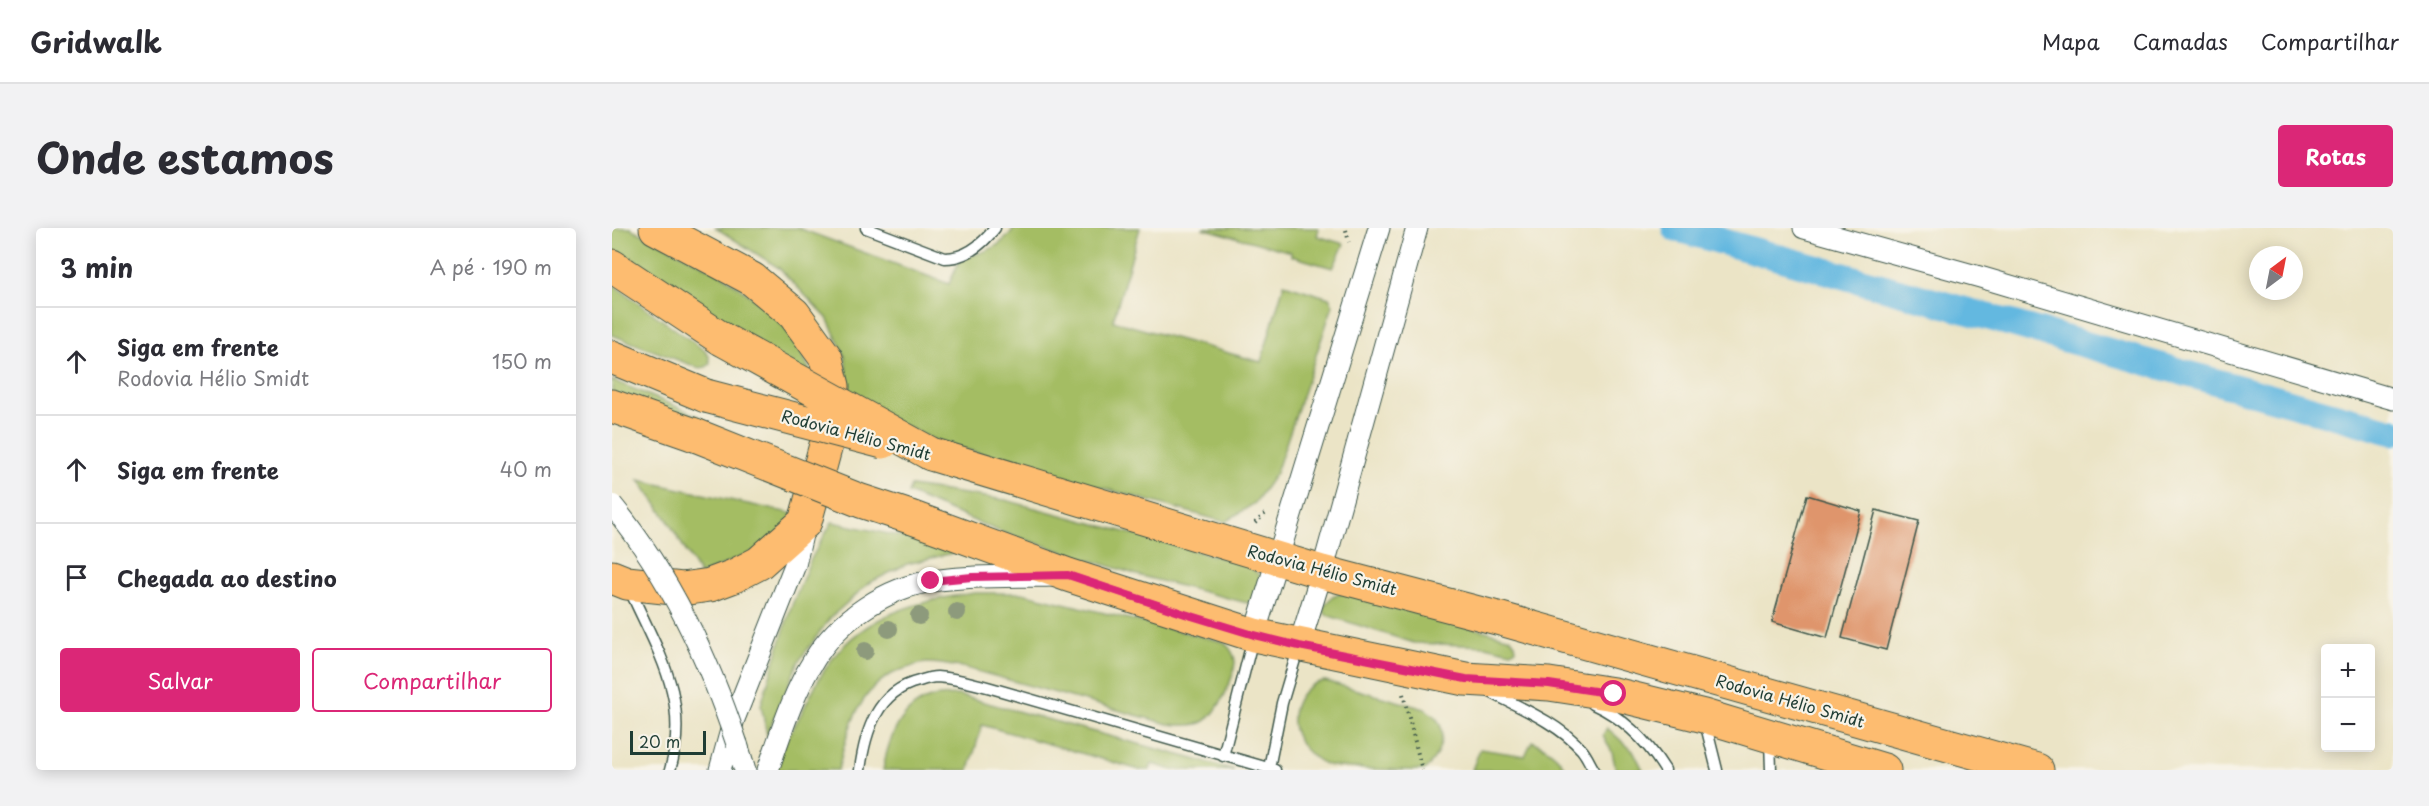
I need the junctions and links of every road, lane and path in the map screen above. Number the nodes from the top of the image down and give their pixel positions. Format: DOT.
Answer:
graph roads {
  1 [pos="656,228"];
  2 [pos="866,228"];
  3 [pos="995,228"];
  4 [pos="1379,228"];
  5 [pos="1417,228"];
  6 [pos="1804,228"];
  7 [pos="612,266"];
  8 [pos="612,357"];
  9 [pos="2393,399"];
  10 [pos="612,406"];
  11 [pos="931,454"];
  12 [pos="612,505"];
  13 [pos="805,522"];
  14 [pos="1278,558"];
  15 [pos="1322,572"];
  16 [pos="1068,575"];
  17 [pos="619,580"];
  18 [pos="1254,635"];
  19 [pos="1299,646"];
  20 [pos="1387,663"];
  21 [pos="1466,679"];
  22 [pos="1549,684"];
  23 [pos="1704,716"];
  24 [pos="1770,735"];
  25 [pos="1223,756"];
  26 [pos="1989,764"];
  27 [pos="1272,769"];
  28 [pos="670,770"];
  29 [pos="720,770"];
  30 [pos="746,770"];
  31 [pos="768,770"];
  32 [pos="860,770"];
  33 [pos="1422,770"];
  34 [pos="1594,770"];
  35 [pos="1665,770"];
  36 [pos="1717,770"];
  37 [pos="1771,770"];
  38 [pos="1884,770"];
  39 [pos="2037,770"];
  1 -- 13 [label="main road"];
  2 -- 3 [label="lane"];
  4 -- 14 [label="street"];
  5 -- 15 [label="street"];
  6 -- 9 [label="street"];
  7 -- 11 [label="main road, bridge"];
  8 -- 11 [label="main road, Rodovia Hélio Smidt, bridge"];
  10 -- 16 [label="main road, bridge"];
  11 -- 14 [label="main road, Rodovia Hélio Smidt"];
  12 -- 30 [label="street, bridge"];
  13 -- 17 [label="main road"];
  13 -- 29 [label="street"];
  14 -- 15 [label="main road, Rodovia Hélio Smidt"];
  14 -- 18 [label="street"];
  15 -- 19 [label="street"];
  15 -- 26 [label="main road, Rodovia Hélio Smidt"];
  16 -- 18 [label="main road"];
  16 -- 31 [label="street"];
  17 -- 28 [label="lane"];
  18 -- 19 [label="main road"];
  18 -- 25 [label="lane"];
  19 -- 20 [label="main road"];
  19 -- 27 [label="lane"];
  20 -- 21 [label="main road"];
  20 -- 33 [label="path"];
  21 -- 22 [label="main road"];
  21 -- 34 [label="lane"];
  22 -- 23 [label="main road"];
  22 -- 35 [label="lane"];
  23 -- 24 [label="main road"];
  23 -- 36 [label="lane"];
  24 -- 37 [label="lane"];
  24 -- 38 [label="main road"];
  25 -- 27 [label="lane"];
  25 -- 32 [label="lane"];
  26 -- 39 [label="main road, Rodovia Hélio Smidt"];
}
